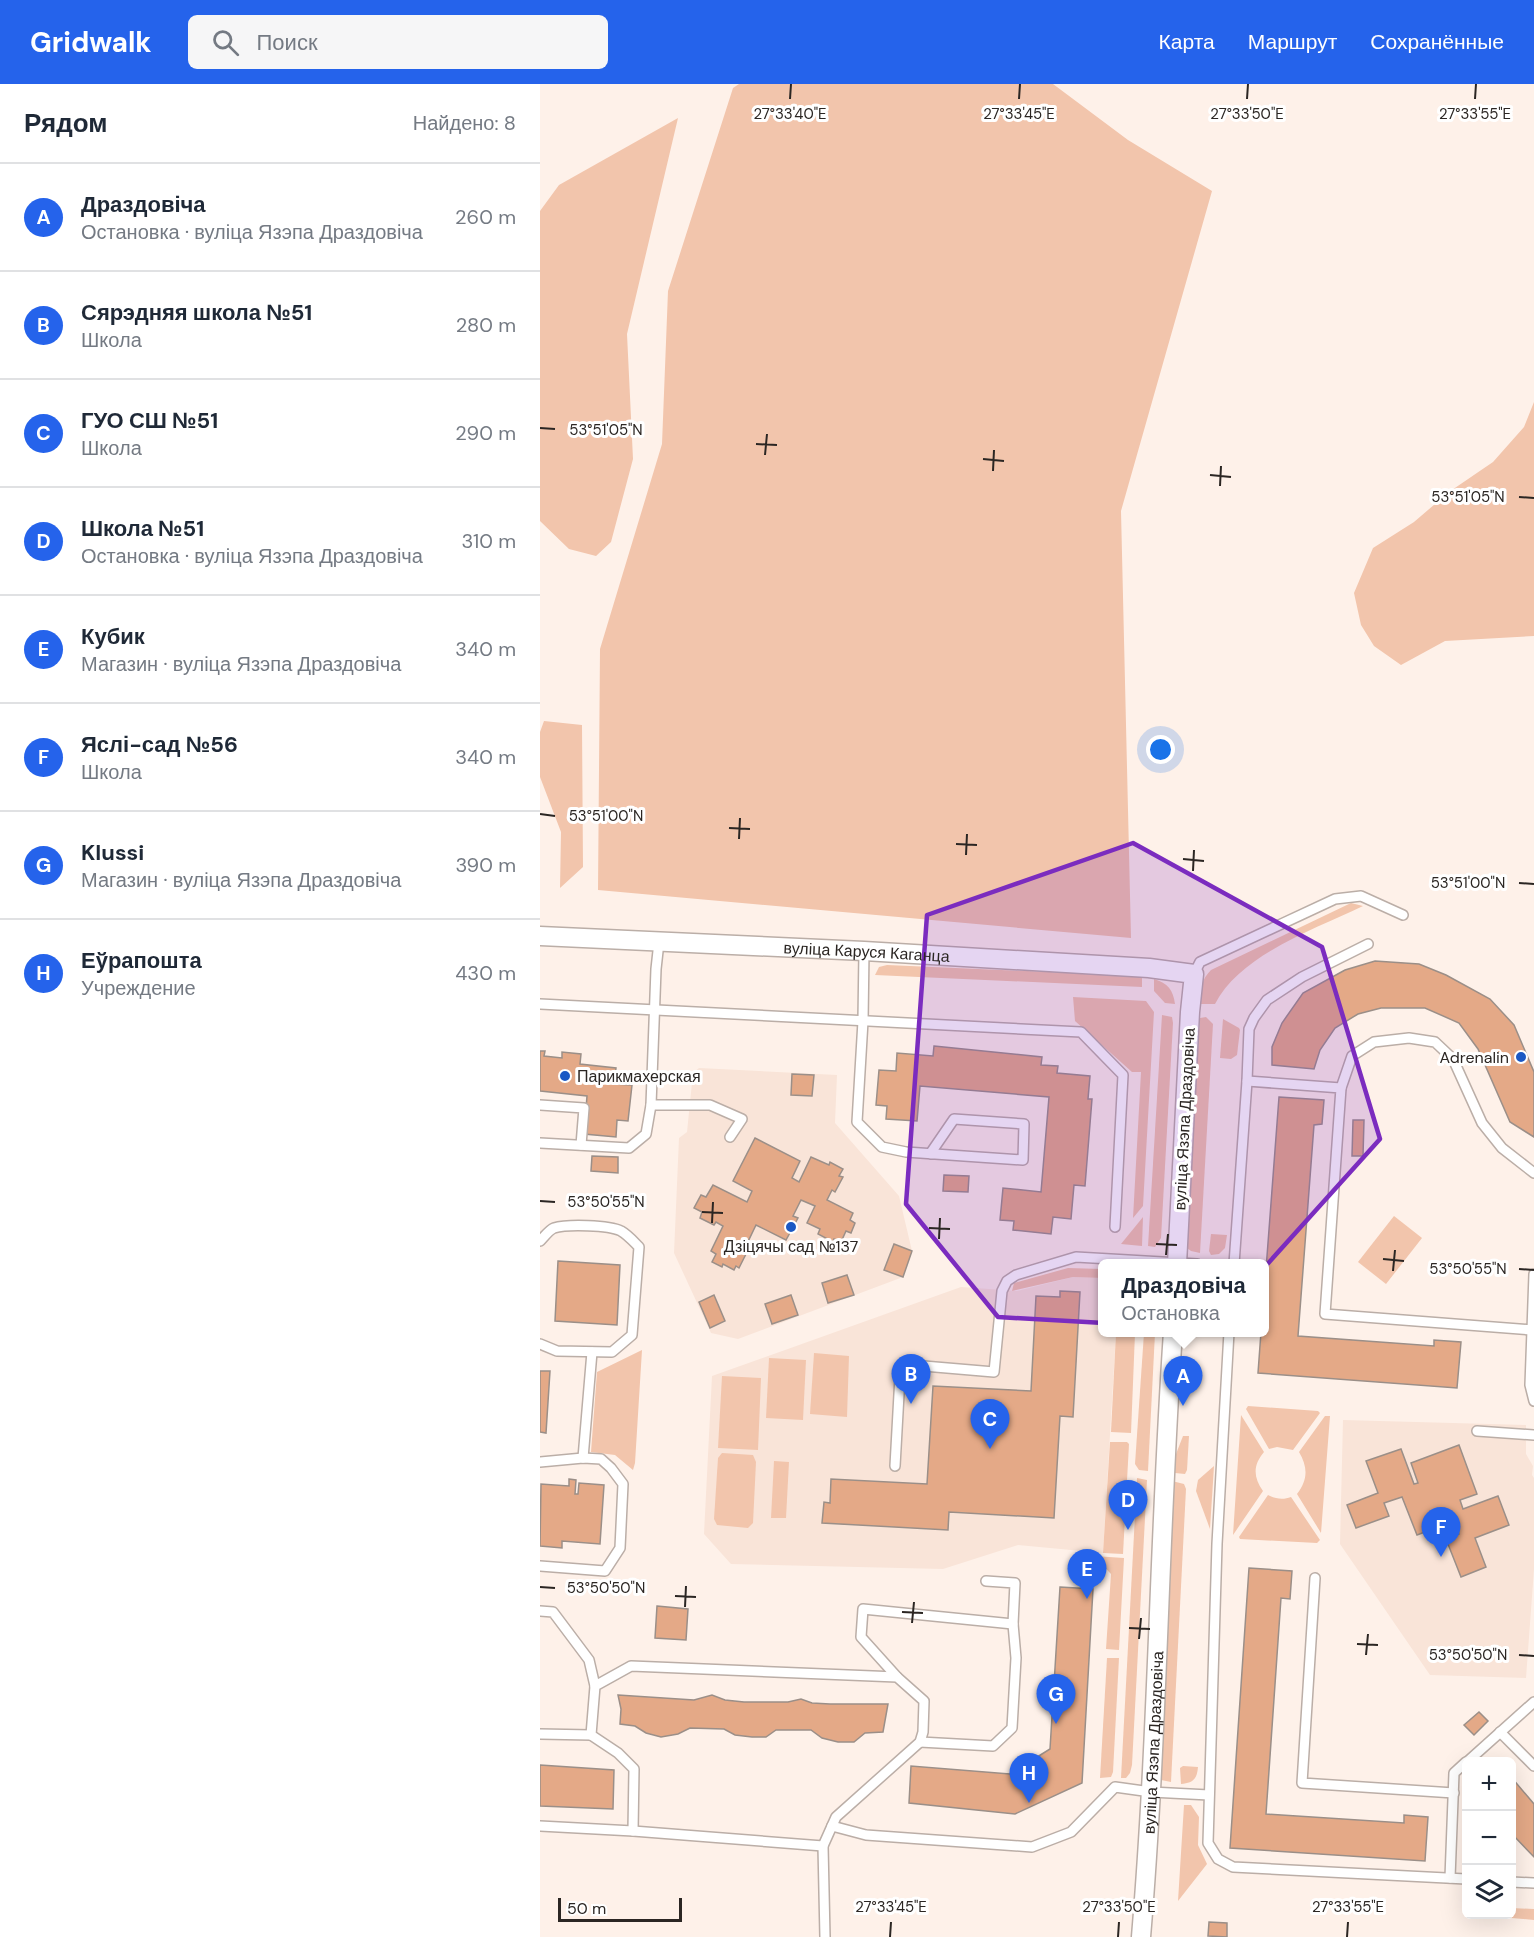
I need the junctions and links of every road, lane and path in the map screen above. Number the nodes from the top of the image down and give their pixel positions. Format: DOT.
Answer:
graph roads {
  1 [pos="1403,915"];
  2 [pos="540,936"];
  3 [pos="659,942"];
  4 [pos="1368,944"];
  5 [pos="864,951"];
  6 [pos="1194,974"];
  7 [pos="540,1004"];
  8 [pos="655,1011"];
  9 [pos="863,1021"];
  10 [pos="1247,1081"];
  11 [pos="1341,1088"];
  12 [pos="540,1105"];
  13 [pos="651,1105"];
  14 [pos="730,1137"];
  15 [pos="540,1143"];
  16 [pos="581,1145"];
  17 [pos="930,1154"];
  18 [pos="1534,1173"];
  19 [pos="1115,1227"];
  20 [pos="540,1241"];
  21 [pos="1116,1259"];
  22 [pos="1177,1259"];
  23 [pos="1233,1259"];
  24 [pos="1534,1274"];
  25 [pos="1532,1330"];
  26 [pos="1173,1337"];
  27 [pos="1229,1337"];
  28 [pos="540,1344"];
  29 [pos="592,1352"];
  30 [pos="1534,1401"];
  31 [pos="1477,1431"];
  32 [pos="1534,1435"];
  33 [pos="583,1458"];
  34 [pos="540,1462"];
  35 [pos="895,1466"];
  36 [pos="540,1566"];
  37 [pos="1315,1578"];
  38 [pos="986,1581"];
  39 [pos="540,1611"];
  40 [pos="1012,1624"];
  41 [pos="897,1677"];
  42 [pos="595,1686"];
  43 [pos="1534,1702"];
  44 [pos="1500,1732"];
  45 [pos="540,1734"];
  46 [pos="591,1735"];
  47 [pos="920,1742"];
  48 [pos="1472,1757"];
  49 [pos="1462,1766"];
  50 [pos="1534,1766"];
  51 [pos="1151,1792"];
  52 [pos="1454,1793"];
  53 [pos="1209,1795"];
  54 [pos="540,1826"];
  55 [pos="832,1826"];
  56 [pos="633,1831"];
  57 [pos="823,1846"];
  58 [pos="1450,1878"];
  59 [pos="1462,1879"];
  60 [pos="1516,1882"];
  61 [pos="1534,1883"];
  62 [pos="825,1937"];
  63 [pos="1141,1937"];
  1 -- 6 [label="lane"];
  2 -- 3 [label="street, вуліца Каруся Каганца"];
  3 -- 5 [label="street, вуліца Каруся Каганца"];
  3 -- 8 [label="lane"];
  4 -- 10 [label="lane"];
  5 -- 6 [label="street, вуліца Каруся Каганца"];
  5 -- 9 [label="lane"];
  6 -- 22 [label="street, вуліца Язэпа Драздовіча"];
  7 -- 8 [label="lane"];
  8 -- 9 [label="lane"];
  8 -- 13 [label="lane"];
  9 -- 17 [label="lane"];
  9 -- 19 [label="lane"];
  10 -- 11 [label="lane"];
  10 -- 23 [label="lane"];
  11 -- 18 [label="lane"];
  11 -- 25 [label="lane"];
  12 -- 16 [label="lane"];
  13 -- 14 [label="lane"];
  13 -- 16 [label="lane"];
  15 -- 16 [label="lane"];
  17 -- 17 [label="lane"];
  20 -- 29 [label="lane"];
  21 -- 35 [label="lane"];
  24 -- 25 [label="lane"];
  25 -- 30 [label="lane"];
  26 -- 51 [label="street, вуліца Язэпа Драздовіча"];
  27 -- 53 [label="lane"];
  28 -- 29 [label="lane"];
  29 -- 33 [label="lane"];
  31 -- 32 [label="lane"];
  33 -- 34 [label="lane"];
  33 -- 36 [label="lane"];
  37 -- 52 [label="lane"];
  38 -- 40 [label="lane"];
  39 -- 42 [label="lane"];
  40 -- 41 [label="lane"];
  40 -- 47 [label="lane"];
  41 -- 42 [label="lane"];
  41 -- 47 [label="lane"];
  42 -- 46 [label="lane"];
  43 -- 44 [label="lane"];
  44 -- 48 [label="lane"];
  44 -- 50 [label="lane"];
  45 -- 46 [label="lane"];
  46 -- 56 [label="lane"];
  47 -- 55 [label="lane"];
  49 -- 52 [label="lane"];
  51 -- 53 [label="lane"];
  51 -- 55 [label="lane"];
  51 -- 63 [label="street, вуліца Язэпа Драздовіча"];
  52 -- 58 [label="lane"];
  53 -- 58 [label="lane"];
  54 -- 56 [label="lane"];
  55 -- 57 [label="lane"];
  56 -- 57 [label="lane"];
  57 -- 62 [label="lane"];
  58 -- 59 [label="lane"];
  60 -- 61 [label="lane"];
}
